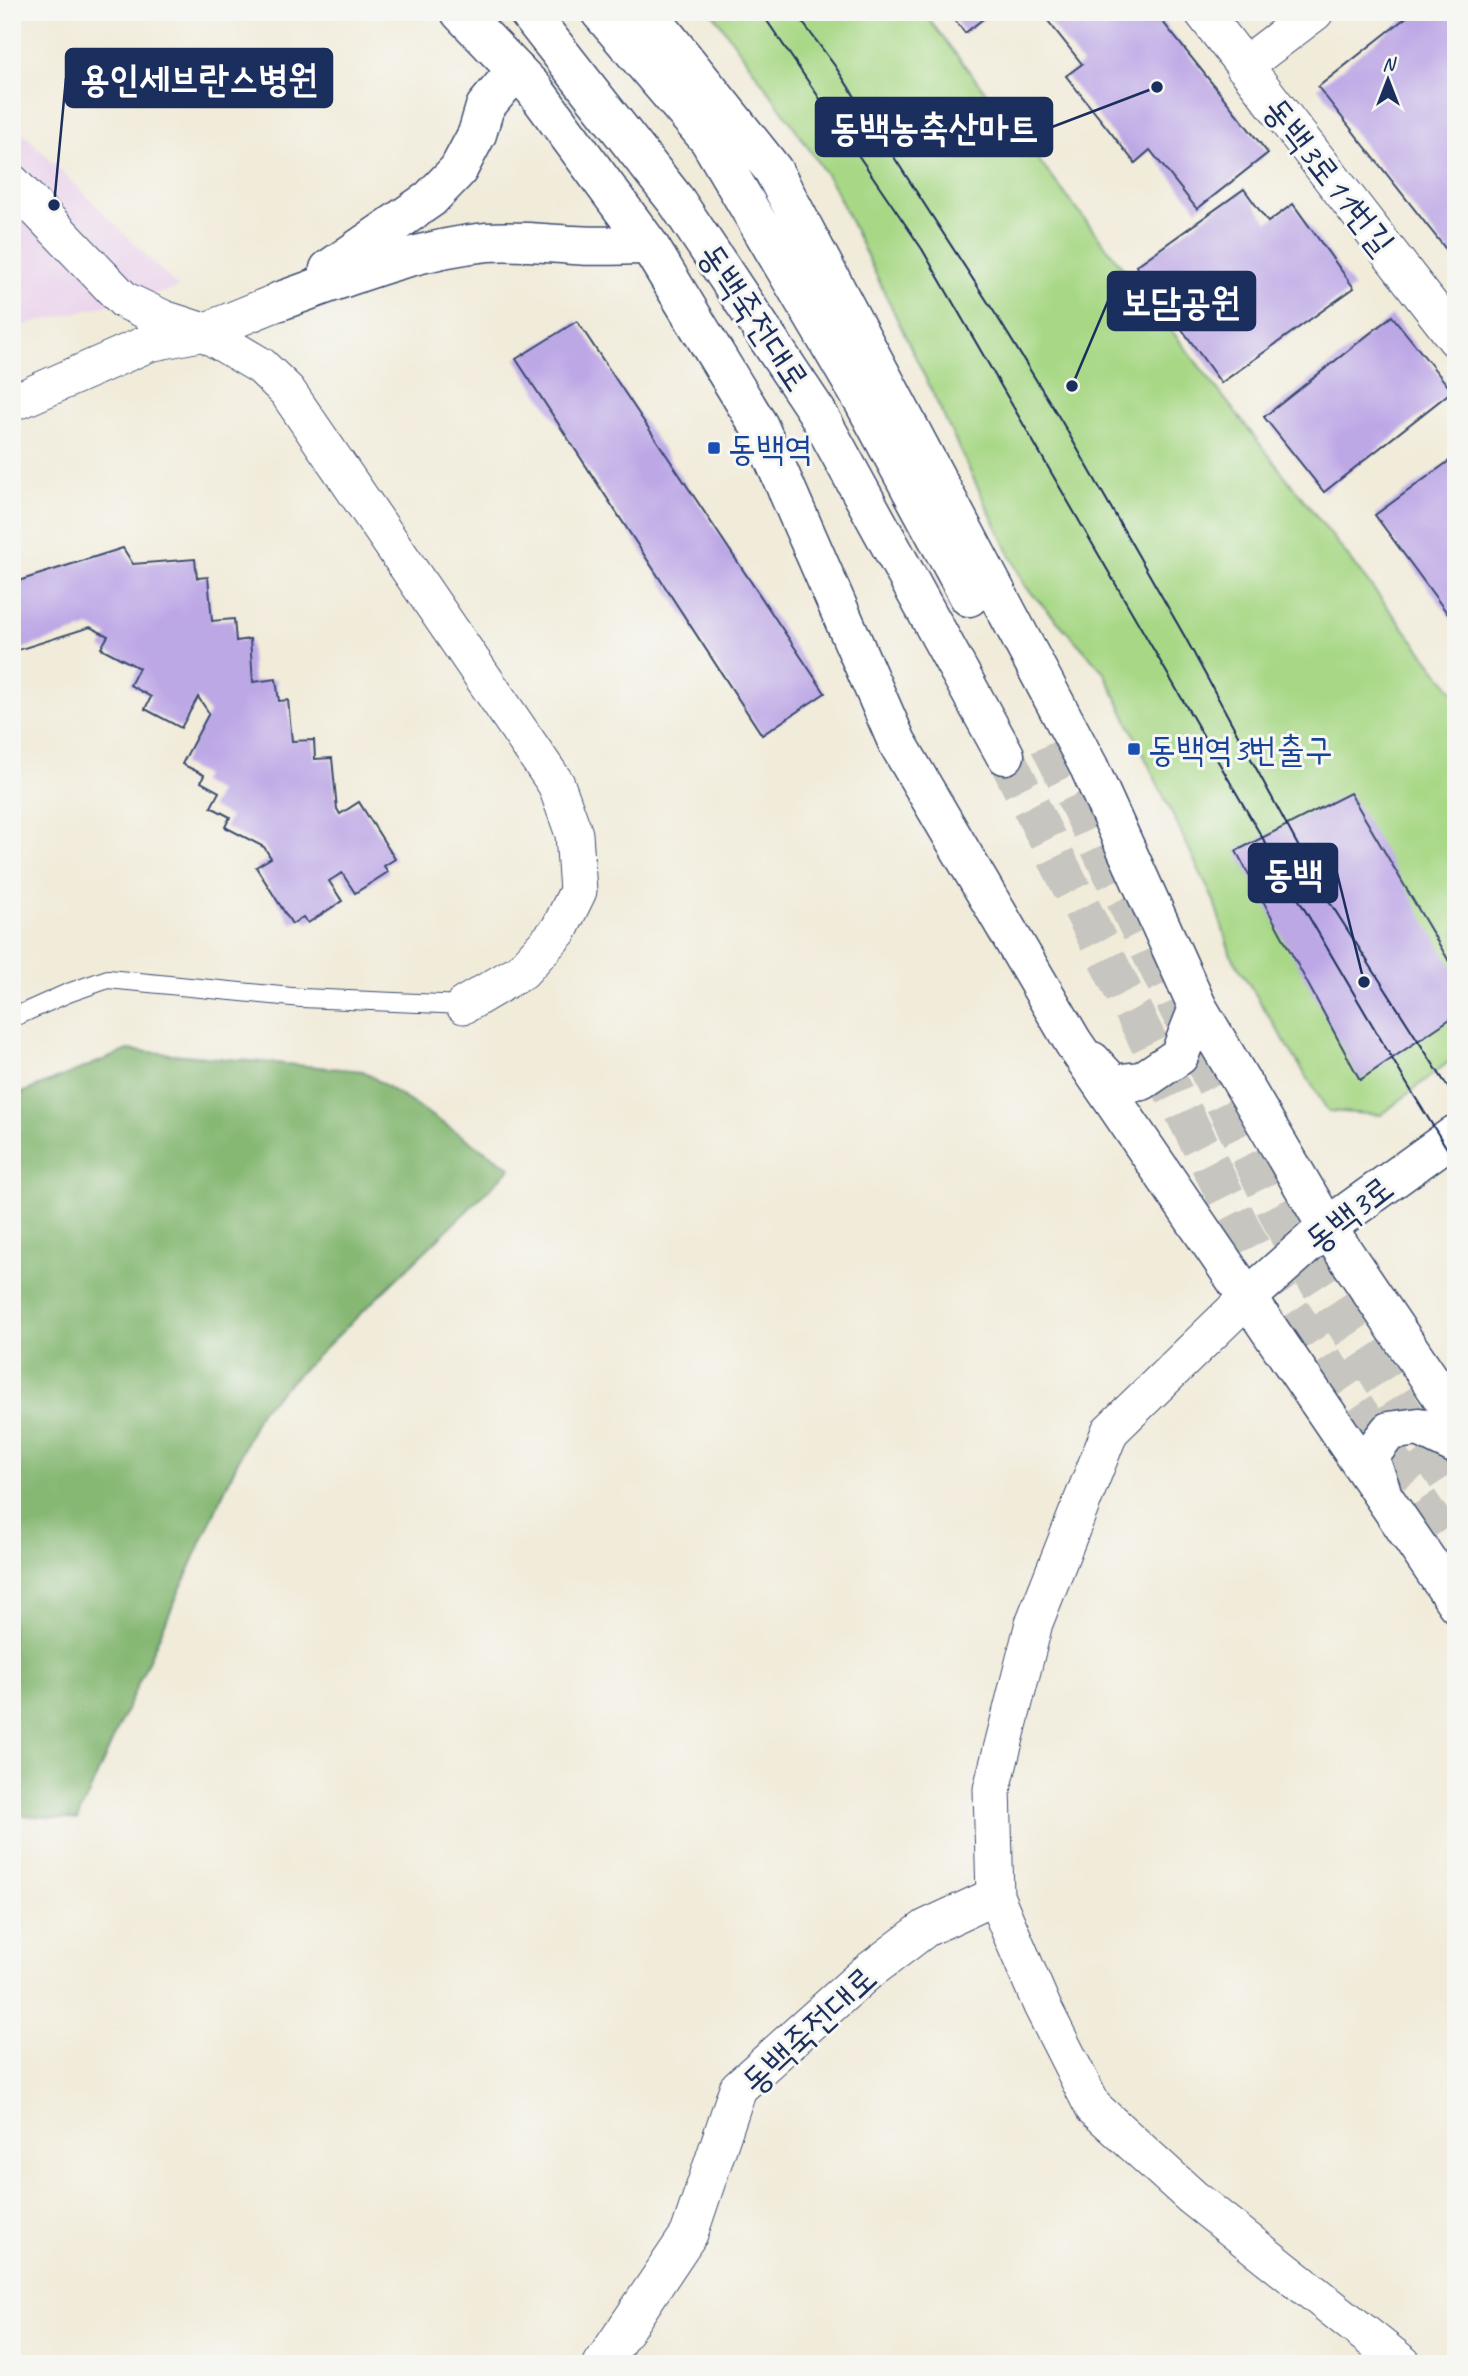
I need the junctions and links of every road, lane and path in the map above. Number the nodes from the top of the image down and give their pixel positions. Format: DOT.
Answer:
graph roads {
  1 [pos="460,12"];
  2 [pos="528,12"];
  3 [pos="600,12"];
  4 [pos="648,12"];
  5 [pos="1203,12"];
  6 [pos="1315,12"];
  7 [pos="1244,66"];
  8 [pos="516,70"];
  9 [pos="12,183"];
  10 [pos="649,244"];
  11 [pos="280,301"];
  12 [pos="204,332"];
  13 [pos="1456,339"];
  14 [pos="22,399"];
  15 [pos="1049,744"];
  16 [pos="1005,755"];
  17 [pos="464,1005"];
  18 [pos="1198,1008"];
  19 [pos="12,1018"];
  20 [pos="1073,1042"];
  21 [pos="1456,1135"];
  22 [pos="1327,1227"];
  23 [pos="1247,1298"];
  24 [pos="1456,1418"];
  25 [pos="1456,1445"];
  26 [pos="1386,1501"];
  27 [pos="1456,1603"];
  28 [pos="995,1896"];
  29 [pos="602,2364"];
  30 [pos="1403,2364"];
  1 -- 8 [label="main road"];
  2 -- 16 [label="main road, 동백죽전대로"];
  3 -- 15 [label="main road, 동백죽전대로"];
  4 -- 18 [label="main road"];
  5 -- 7 [label="street, 동백3로11번길"];
  6 -- 7 [label="street"];
  7 -- 13 [label="street, 동백3로11번길"];
  8 -- 10 [label="main road"];
  8 -- 11 [label="main road"];
  9 -- 12 [label="street"];
  10 -- 11 [label="main road"];
  10 -- 20 [label="main road"];
  11 -- 12 [label="street"];
  12 -- 14 [label="street"];
  12 -- 17 [label="street"];
  17 -- 19 [label="lane"];
  18 -- 20 [label="main road"];
  18 -- 22 [label="main road"];
  20 -- 23 [label="main road"];
  21 -- 22 [label="main road, 동백3로"];
  22 -- 23 [label="main road, 동백3로"];
  22 -- 24 [label="main road"];
  23 -- 26 [label="main road"];
  23 -- 28 [label="street"];
  25 -- 26 [label="main road"];
  26 -- 27 [label="main road"];
  28 -- 29 [label="street, 동백죽전대로"];
  28 -- 30 [label="street"];
}
